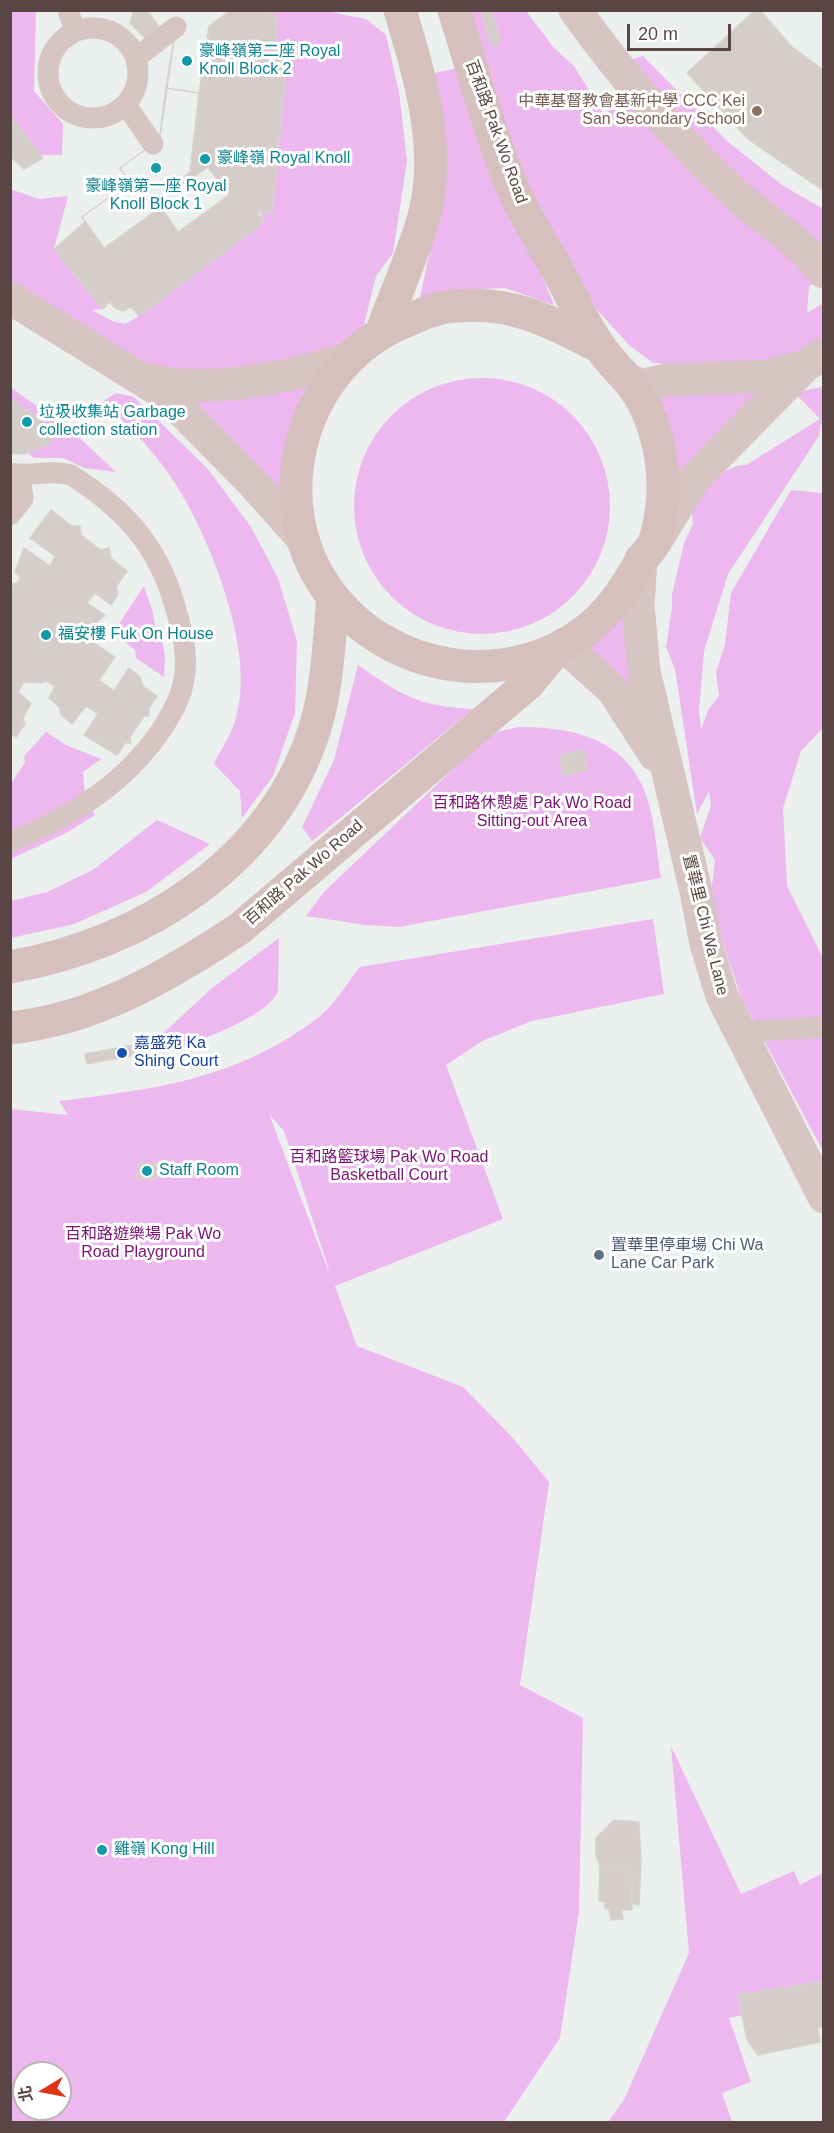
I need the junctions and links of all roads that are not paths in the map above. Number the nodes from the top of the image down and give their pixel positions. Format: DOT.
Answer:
graph roads {
  1 [pos="68,10"];
  2 [pos="400,10"];
  3 [pos="454,10"];
  4 [pos="575,10"];
  5 [pos="176,27"];
  6 [pos="75,31"];
  7 [pos="136,58"];
  8 [pos="126,105"];
  9 [pos="153,144"];
  10 [pos="824,272"];
  11 [pos="10,298"];
  12 [pos="382,331"];
  13 [pos="598,346"];
  14 [pos="347,359"];
  15 [pos="815,359"];
  16 [pos="132,375"];
  17 [pos="634,387"];
  18 [pos="15,474"];
  19 [pos="10,515"];
  20 [pos="303,539"];
  21 [pos="647,553"];
  22 [pos="333,597"];
  23 [pos="559,647"];
  24 [pos="667,774"];
  25 [pos="10,842"];
  26 [pos="10,967"];
  27 [pos="824,1027"];
  28 [pos="10,1028"];
  29 [pos="739,1032"];
  30 [pos="824,1197"];
  1 -- 6 [label="lane"];
  2 -- 12 [label="main road"];
  3 -- 13 [label="main road, 百和路 Pak Wo Road"];
  4 -- 10 [label="street"];
  5 -- 7 [label="lane"];
  6 -- 7 [label="lane"];
  6 -- 8 [label="lane"];
  7 -- 8 [label="lane"];
  8 -- 9 [label="lane"];
  11 -- 16 [label="street"];
  12 -- 13 [label="main road, 百和路 Pak Wo Road"];
  12 -- 14 [label="main road, 百和路 Pak Wo Road"];
  13 -- 17 [label="main road, 百和路 Pak Wo Road"];
  14 -- 16 [label="street"];
  14 -- 20 [label="main road, 百和路 Pak Wo Road"];
  15 -- 17 [label="street"];
  15 -- 21 [label="street"];
  16 -- 20 [label="street"];
  17 -- 21 [label="main road, 百和路 Pak Wo Road"];
  18 -- 19 [label="lane"];
  18 -- 25 [label="lane"];
  20 -- 22 [label="main road, 百和路 Pak Wo Road"];
  21 -- 23 [label="main road, 百和路 Pak Wo Road"];
  21 -- 24 [label="street, 置華里 Chi Wa Lane"];
  22 -- 23 [label="main road, 百和路 Pak Wo Road"];
  22 -- 26 [label="main road"];
  23 -- 24 [label="street, 置華里 Chi Wa Lane"];
  23 -- 28 [label="main road, 百和路 Pak Wo Road"];
  24 -- 29 [label="street, 置華里 Chi Wa Lane"];
  27 -- 29 [label="lane"];
  29 -- 30 [label="street, 置華里 Chi Wa Lane"];
}
